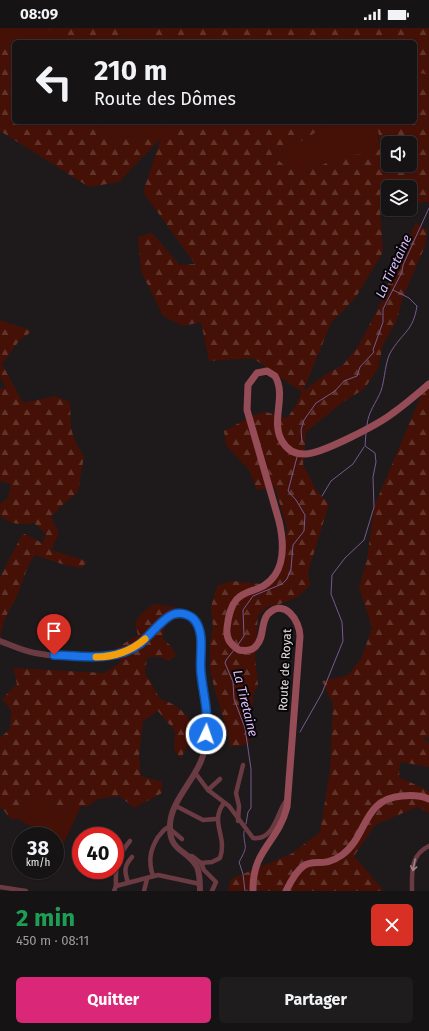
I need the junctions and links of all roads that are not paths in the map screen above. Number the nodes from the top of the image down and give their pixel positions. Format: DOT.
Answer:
graph roads {
  1 [pos="429,384"];
  2 [pos="0,641"];
  3 [pos="244,765"];
  4 [pos="196,774"];
  5 [pos="220,779"];
  6 [pos="208,790"];
  7 [pos="288,800"];
  8 [pos="429,800"];
  9 [pos="224,803"];
  10 [pos="176,806"];
  11 [pos="216,819"];
  12 [pos="238,820"];
  13 [pos="170,828"];
  14 [pos="182,839"];
  15 [pos="130,840"];
  16 [pos="429,846"];
  17 [pos="186,856"];
  18 [pos="132,857"];
  19 [pos="201,863"];
  20 [pos="153,876"];
  21 [pos="148,879"];
  22 [pos="128,882"];
  23 [pos="0,887"];
  24 [pos="200,888"];
  25 [pos="115,889"];
  26 [pos="26,891"];
  27 [pos="144,891"];
  28 [pos="212,891"];
  29 [pos="253,891"];
  30 [pos="286,891"];
  31 [pos="412,891"];
  1 -- 7 [label="main road, Route de Royat"];
  2 -- 4 [label="street"];
  3 -- 12 [label="street"];
  4 -- 6 [label="street"];
  4 -- 10 [label="street"];
  5 -- 6 [label="street"];
  6 -- 9 [label="street"];
  7 -- 12 [label="street"];
  7 -- 29 [label="main road, Route de Royat"];
  8 -- 30 [label="main road"];
  9 -- 11 [label="street"];
  9 -- 12 [label="street"];
  10 -- 11 [label="street"];
  10 -- 13 [label="street"];
  11 -- 19 [label="street"];
  13 -- 14 [label="street"];
  13 -- 17 [label="street"];
  13 -- 20 [label="street"];
  15 -- 25 [label="street"];
  16 -- 31 [label="street, one-way"];
  17 -- 19 [label="street"];
  17 -- 24 [label="street"];
  18 -- 22 [label="street"];
  19 -- 28 [label="street"];
  20 -- 21 [label="street"];
  20 -- 24 [label="street"];
  21 -- 22 [label="street"];
  21 -- 27 [label="street"];
  22 -- 25 [label="street"];
  23 -- 26 [label="street"];
}
